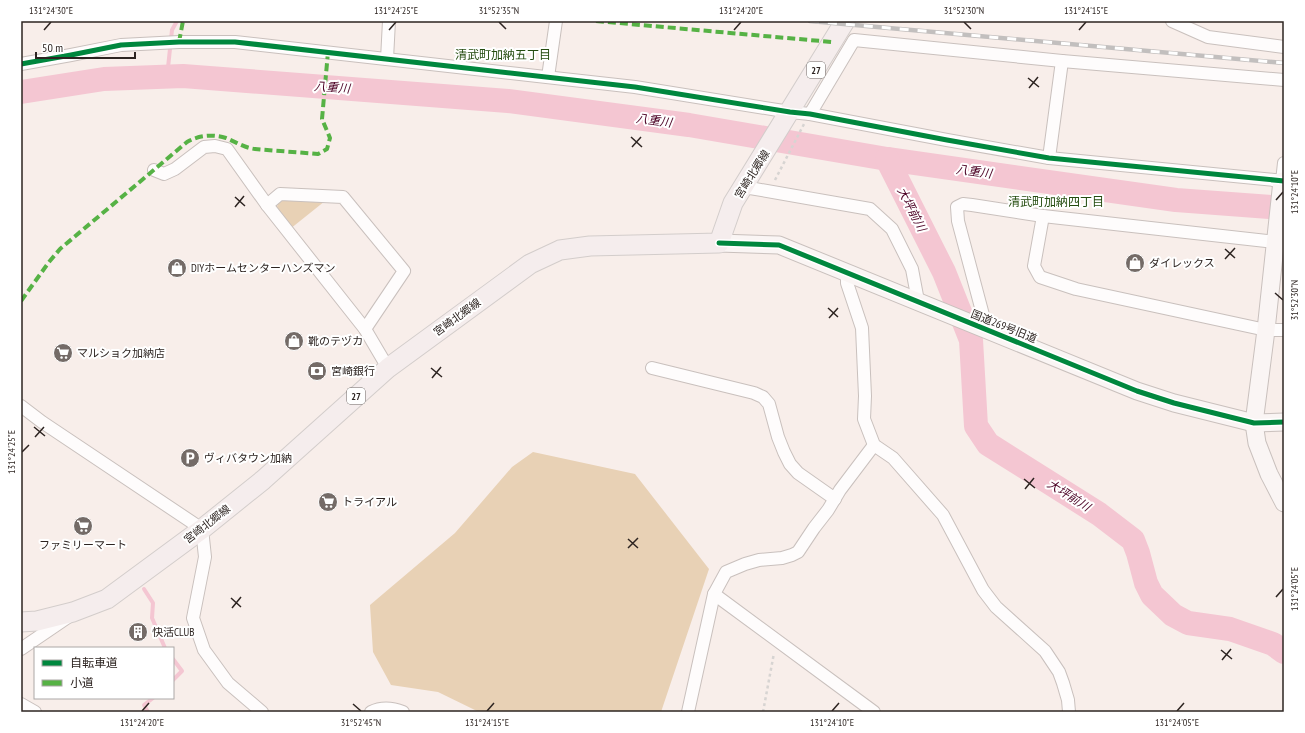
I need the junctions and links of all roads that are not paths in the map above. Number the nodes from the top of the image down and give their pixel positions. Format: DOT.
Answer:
graph roads {
  1 [pos="389,21"];
  2 [pos="556,21"];
  3 [pos="845,21"];
  4 [pos="1172,21"];
  5 [pos="1284,47"];
  6 [pos="387,59"];
  7 [pos="1062,61"];
  8 [pos="21,64"];
  9 [pos="548,77"];
  10 [pos="1284,80"];
  11 [pos="810,114"];
  12 [pos="788,115"];
  13 [pos="1049,158"];
  14 [pos="1284,163"];
  15 [pos="154,170"];
  16 [pos="746,182"];
  17 [pos="1283,183"];
  18 [pos="267,205"];
  19 [pos="1043,216"];
  20 [pos="1279,240"];
  21 [pos="719,243"];
  22 [pos="847,273"];
  23 [pos="918,301"];
  24 [pos="982,328"];
  25 [pos="364,329"];
  26 [pos="1266,330"];
  27 [pos="1284,330"];
  28 [pos="388,368"];
  29 [pos="652,368"];
  30 [pos="21,406"];
  31 [pos="1284,422"];
  32 [pos="1254,423"];
  33 [pos="874,445"];
  34 [pos="835,499"];
  35 [pos="1284,503"];
  36 [pos="202,529"];
  37 [pos="714,594"];
  38 [pos="73,612"];
  39 [pos="21,622"];
  40 [pos="21,649"];
  41 [pos="21,704"];
  42 [pos="35,712"];
  43 [pos="262,712"];
  44 [pos="371,712"];
  45 [pos="403,712"];
  46 [pos="688,712"];
  47 [pos="874,712"];
  48 [pos="1069,712"];
  1 -- 6 [label="street"];
  2 -- 9 [label="street"];
  3 -- 12 [label="main road, 宮崎北郷線 / 27"];
  4 -- 5 [label="street"];
  6 -- 8 [label="street"];
  6 -- 9 [label="street"];
  7 -- 10 [label="street"];
  7 -- 11 [label="street"];
  7 -- 13 [label="street"];
  9 -- 12 [label="street"];
  11 -- 12 [label="street"];
  11 -- 13 [label="street"];
  12 -- 16 [label="main road, 宮崎北郷線 / 27"];
  13 -- 17 [label="street"];
  14 -- 17 [label="street"];
  15 -- 18 [label="street"];
  16 -- 21 [label="main road, 宮崎北郷線 / 27"];
  16 -- 23 [label="street"];
  17 -- 20 [label="street"];
  18 -- 25 [label="street"];
  18 -- 25 [label="street"];
  19 -- 20 [label="street"];
  19 -- 24 [label="street"];
  19 -- 26 [label="street"];
  20 -- 26 [label="street"];
  21 -- 22 [label="street, 国道269号旧道"];
  21 -- 28 [label="main road, 宮崎北郷線 / 27"];
  22 -- 23 [label="street, 国道269号旧道"];
  22 -- 33 [label="street"];
  23 -- 24 [label="street, 国道269号旧道"];
  24 -- 32 [label="street, 国道269号旧道"];
  25 -- 28 [label="street"];
  26 -- 27 [label="street"];
  26 -- 32 [label="street"];
  28 -- 36 [label="main road, 宮崎北郷線 / 27"];
  29 -- 34 [label="street"];
  30 -- 36 [label="street"];
  31 -- 32 [label="street, 国道269号旧道"];
  32 -- 35 [label="street"];
  33 -- 34 [label="street"];
  33 -- 48 [label="street"];
  34 -- 37 [label="street"];
  36 -- 38 [label="main road, 宮崎北郷線 / 27"];
  36 -- 43 [label="street"];
  37 -- 46 [label="street"];
  37 -- 47 [label="street"];
  38 -- 39 [label="main road, 宮崎北郷線 / 27"];
  38 -- 40 [label="street"];
  41 -- 42 [label="street"];
  44 -- 45 [label="street"];
}
